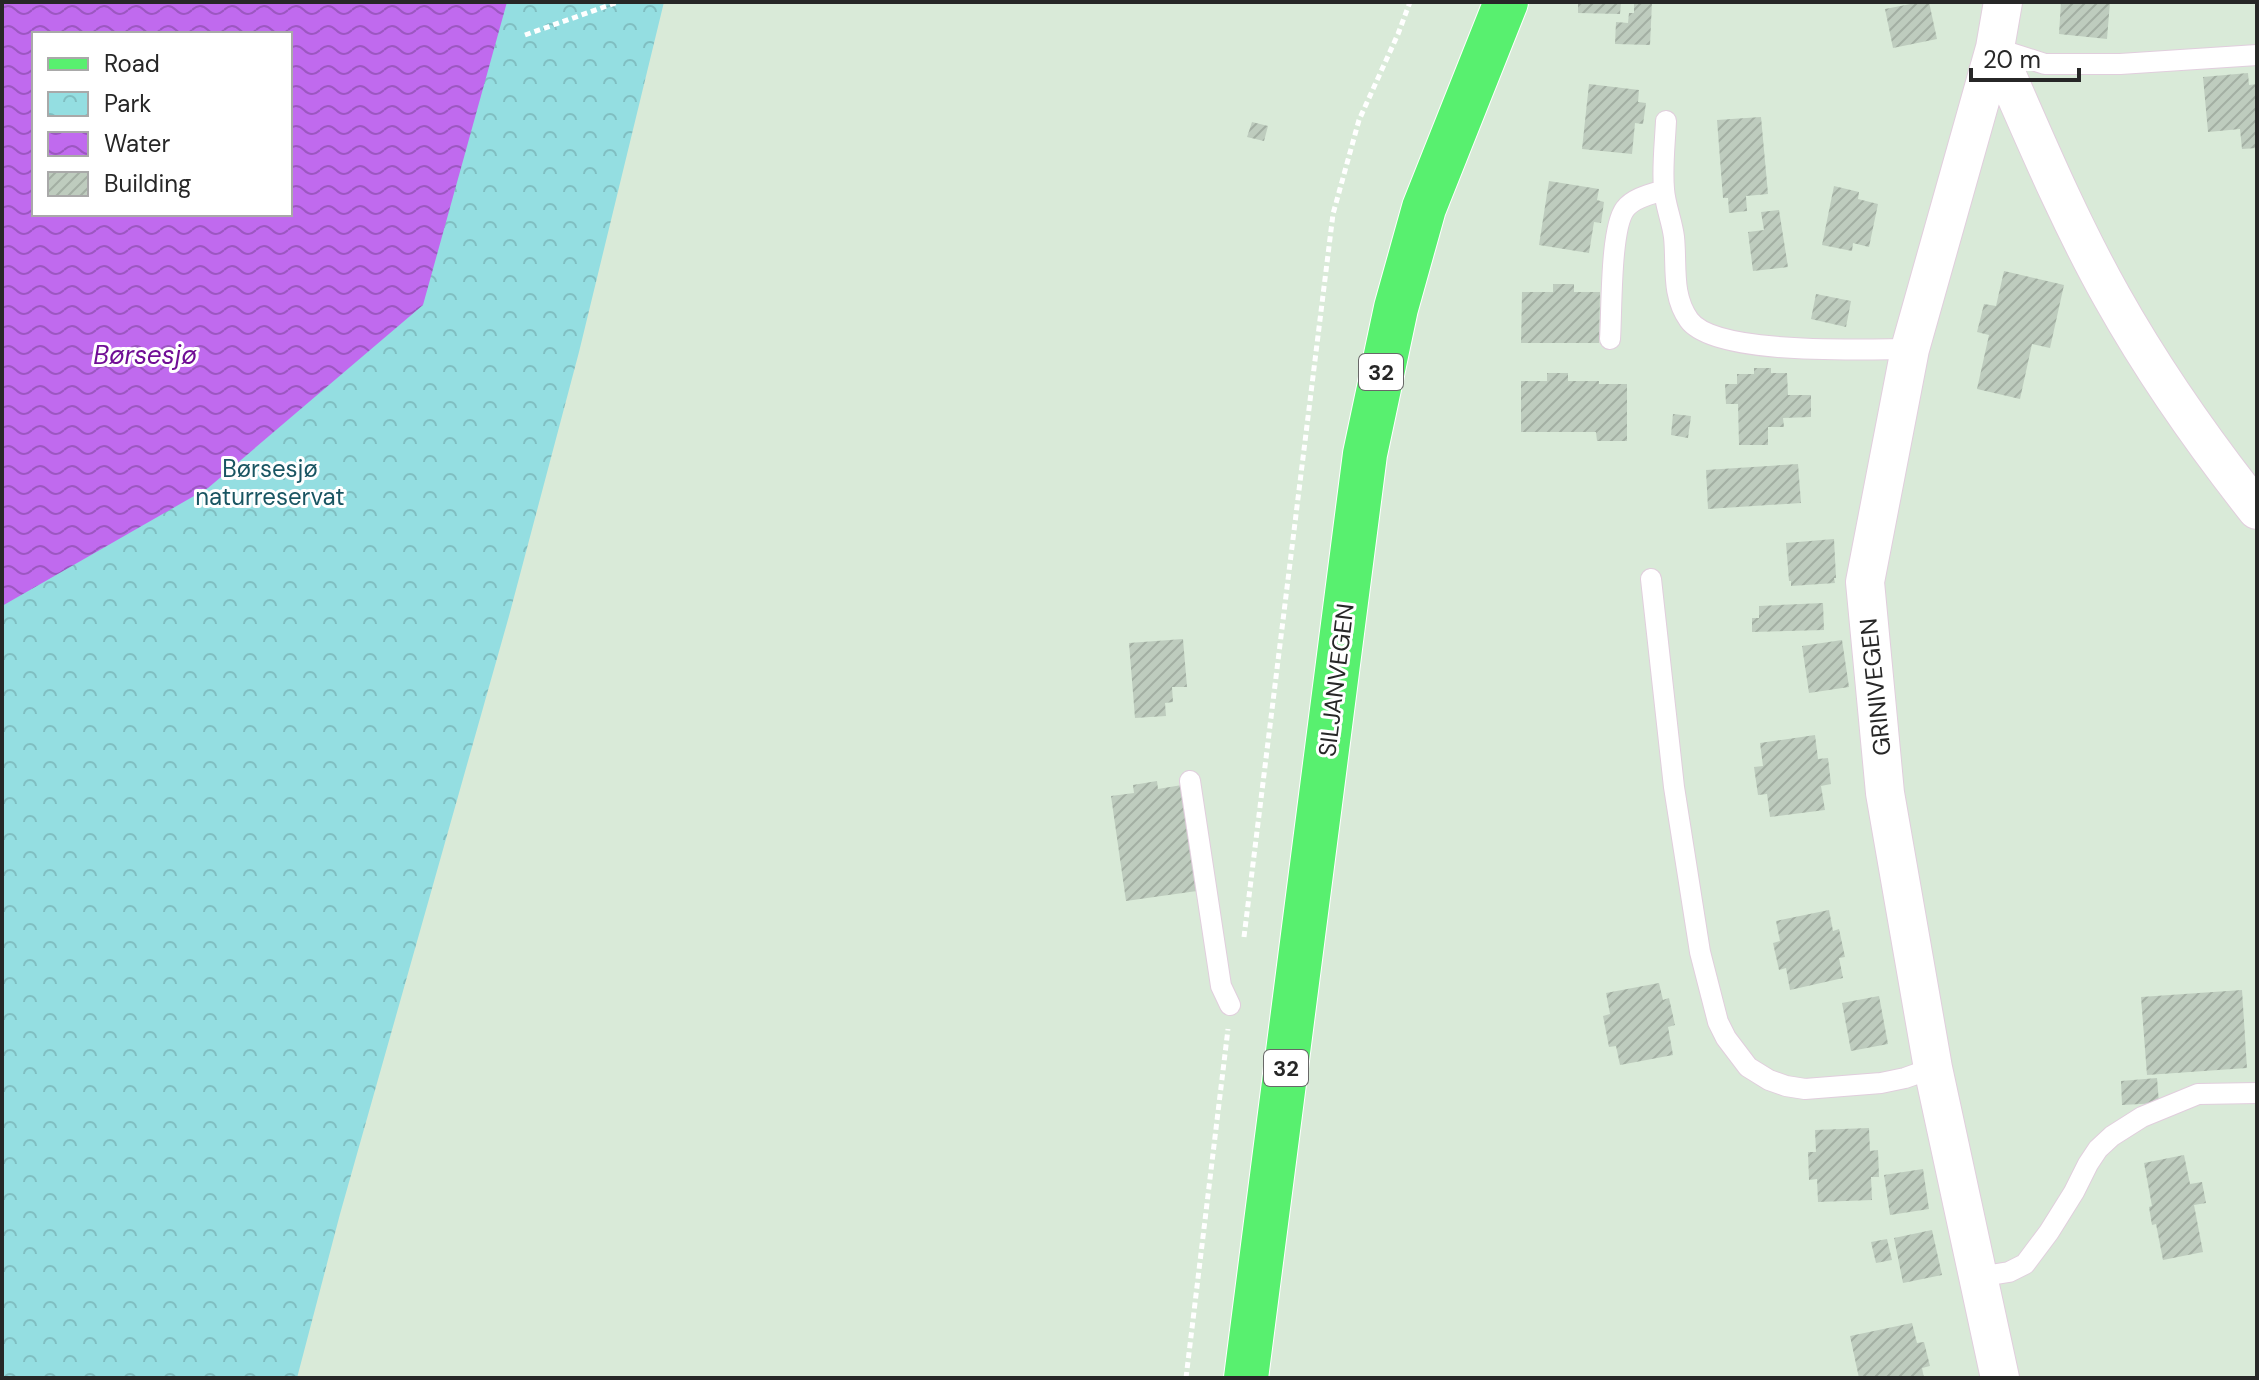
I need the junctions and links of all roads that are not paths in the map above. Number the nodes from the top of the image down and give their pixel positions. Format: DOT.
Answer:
graph roads {
  1 [pos="1506,2"];
  2 [pos="2003,2"];
  3 [pos="1995,48"];
  4 [pos="2257,55"];
  5 [pos="1666,121"];
  6 [pos="1664,190"];
  7 [pos="1610,339"];
  8 [pos="1910,349"];
  9 [pos="2257,510"];
  10 [pos="1651,579"];
  11 [pos="1190,781"];
  12 [pos="1230,1005"];
  13 [pos="1933,1068"];
  14 [pos="2257,1093"];
  15 [pos="1978,1277"];
  16 [pos="1246,1378"];
  17 [pos="2000,1378"];
  1 -- 16 [label="main road, SILJANVEGEN / 32"];
  2 -- 3 [label="street, GRINIVEGEN"];
  3 -- 4 [label="lane"];
  3 -- 8 [label="street, GRINIVEGEN"];
  3 -- 9 [label="street"];
  5 -- 6 [label="lane"];
  6 -- 7 [label="lane"];
  6 -- 8 [label="lane"];
  8 -- 13 [label="street, GRINIVEGEN"];
  10 -- 13 [label="lane"];
  11 -- 12 [label="lane"];
  13 -- 15 [label="street, GRINIVEGEN"];
  14 -- 15 [label="lane"];
  15 -- 17 [label="street, GRINIVEGEN"];
}
